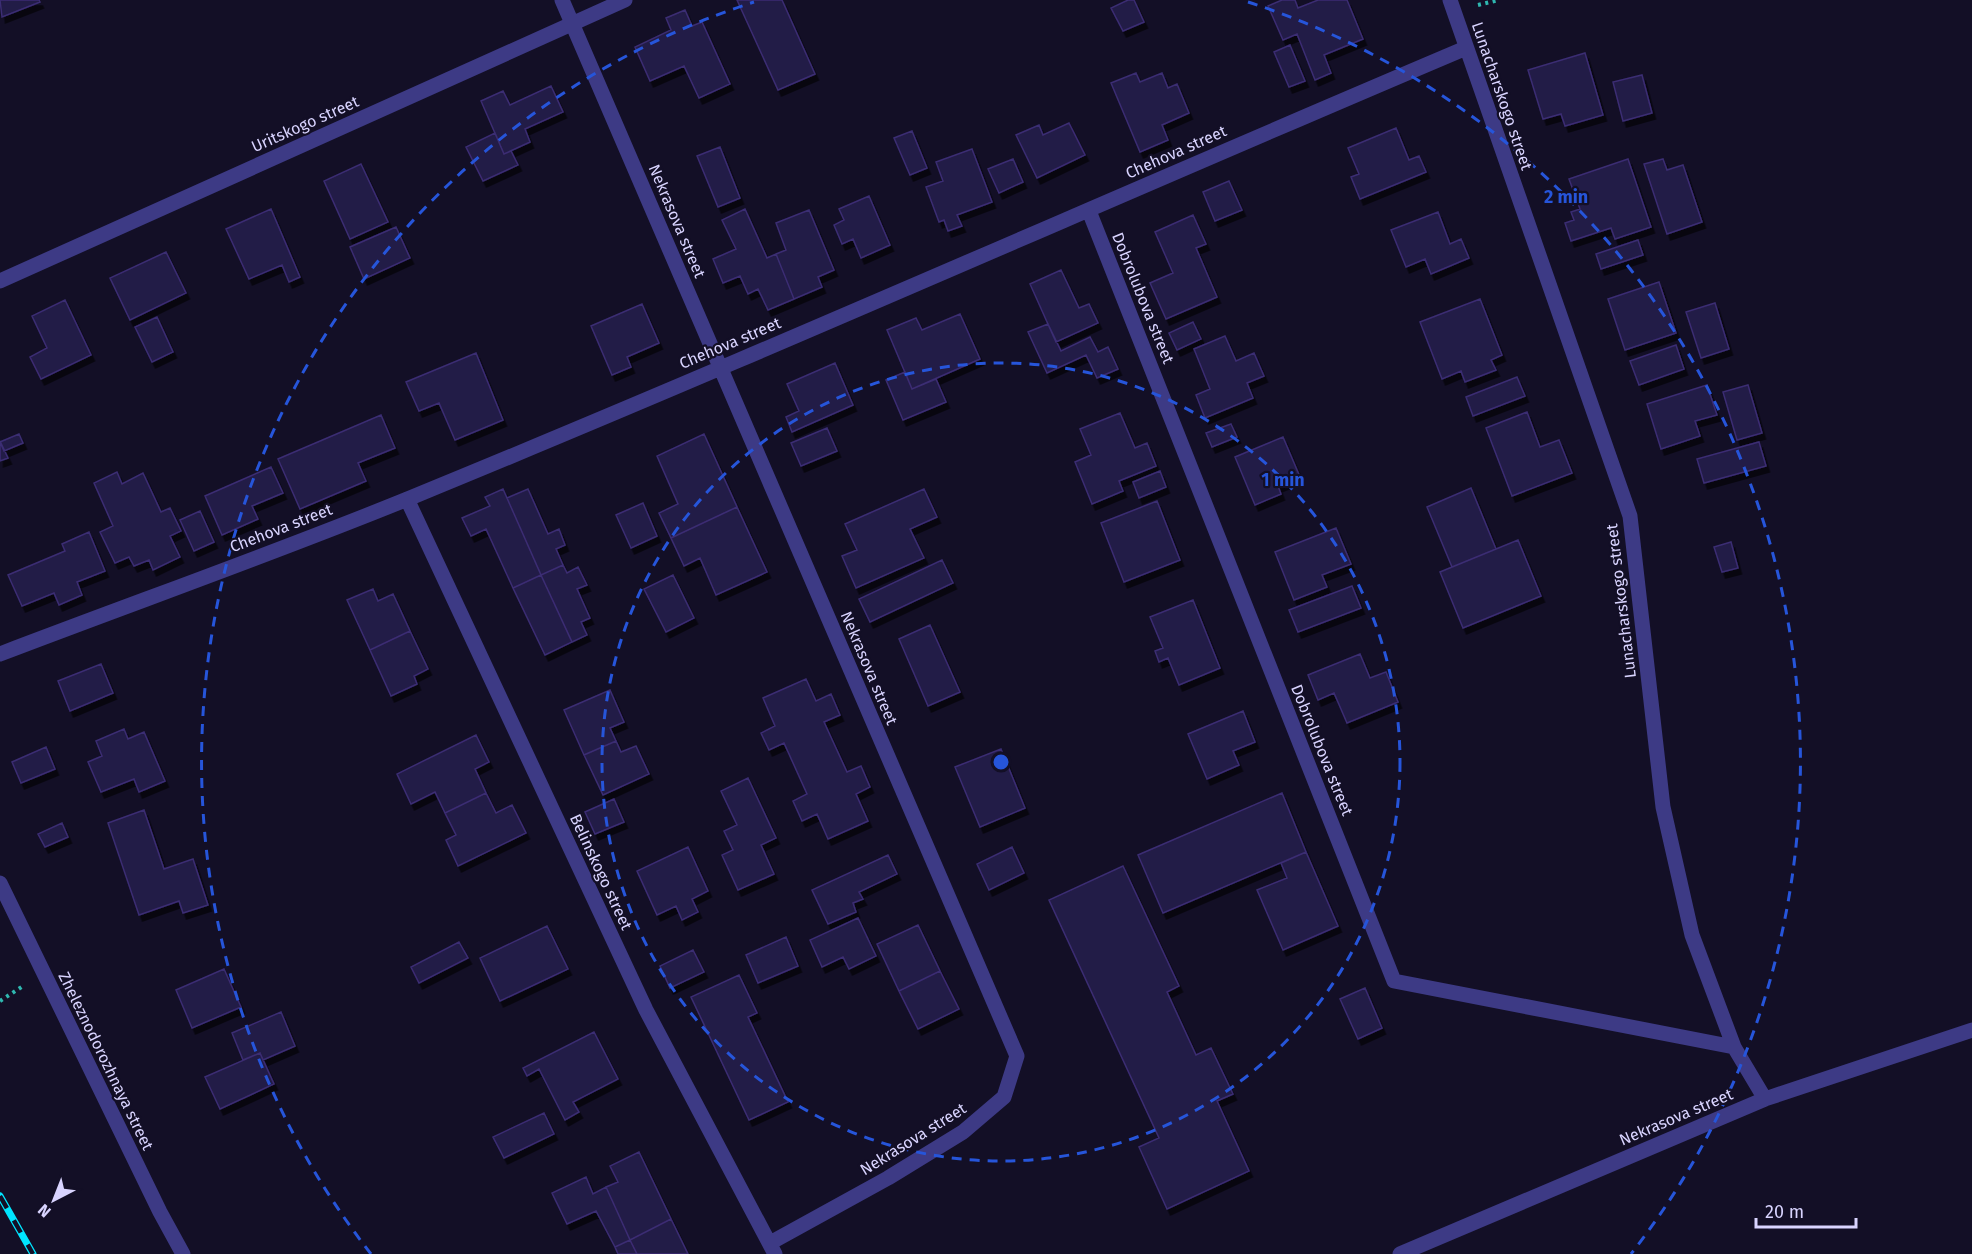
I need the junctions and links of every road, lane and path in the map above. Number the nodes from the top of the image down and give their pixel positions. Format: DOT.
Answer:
graph roads {
  1 [pos="562,0"];
  2 [pos="625,0"];
  3 [pos="1450,0"];
  4 [pos="572,23"];
  5 [pos="1466,48"];
  6 [pos="1089,211"];
  7 [pos="0,281"];
  8 [pos="720,367"];
  9 [pos="407,499"];
  10 [pos="0,654"];
  11 [pos="0,883"];
  12 [pos="1972,1030"];
  13 [pos="1734,1047"];
  14 [pos="1765,1099"];
  15 [pos="773,1249"];
  16 [pos="183,1254"];
  17 [pos="1400,1254"];
  1 -- 4 [label="street, Nekrasova street"];
  2 -- 4 [label="street, Uritskogo street"];
  3 -- 5 [label="street, Lunacharskogo street"];
  4 -- 7 [label="street, Uritskogo street"];
  4 -- 8 [label="street, Nekrasova street"];
  5 -- 6 [label="street, Chehova street"];
  5 -- 13 [label="street, Lunacharskogo street"];
  6 -- 8 [label="street, Chehova street"];
  6 -- 13 [label="street, Dobrolubova street"];
  8 -- 9 [label="street, Chehova street"];
  8 -- 15 [label="street, Nekrasova street"];
  9 -- 10 [label="street, Chehova street"];
  9 -- 15 [label="street, Belinskogo street"];
  11 -- 16 [label="street, Zheleznodorozhnaya street"];
  12 -- 14 [label="street, Nekrasova street"];
  13 -- 14 [label="street, Lunacharskogo street"];
  14 -- 17 [label="street, Nekrasova street"];
}
